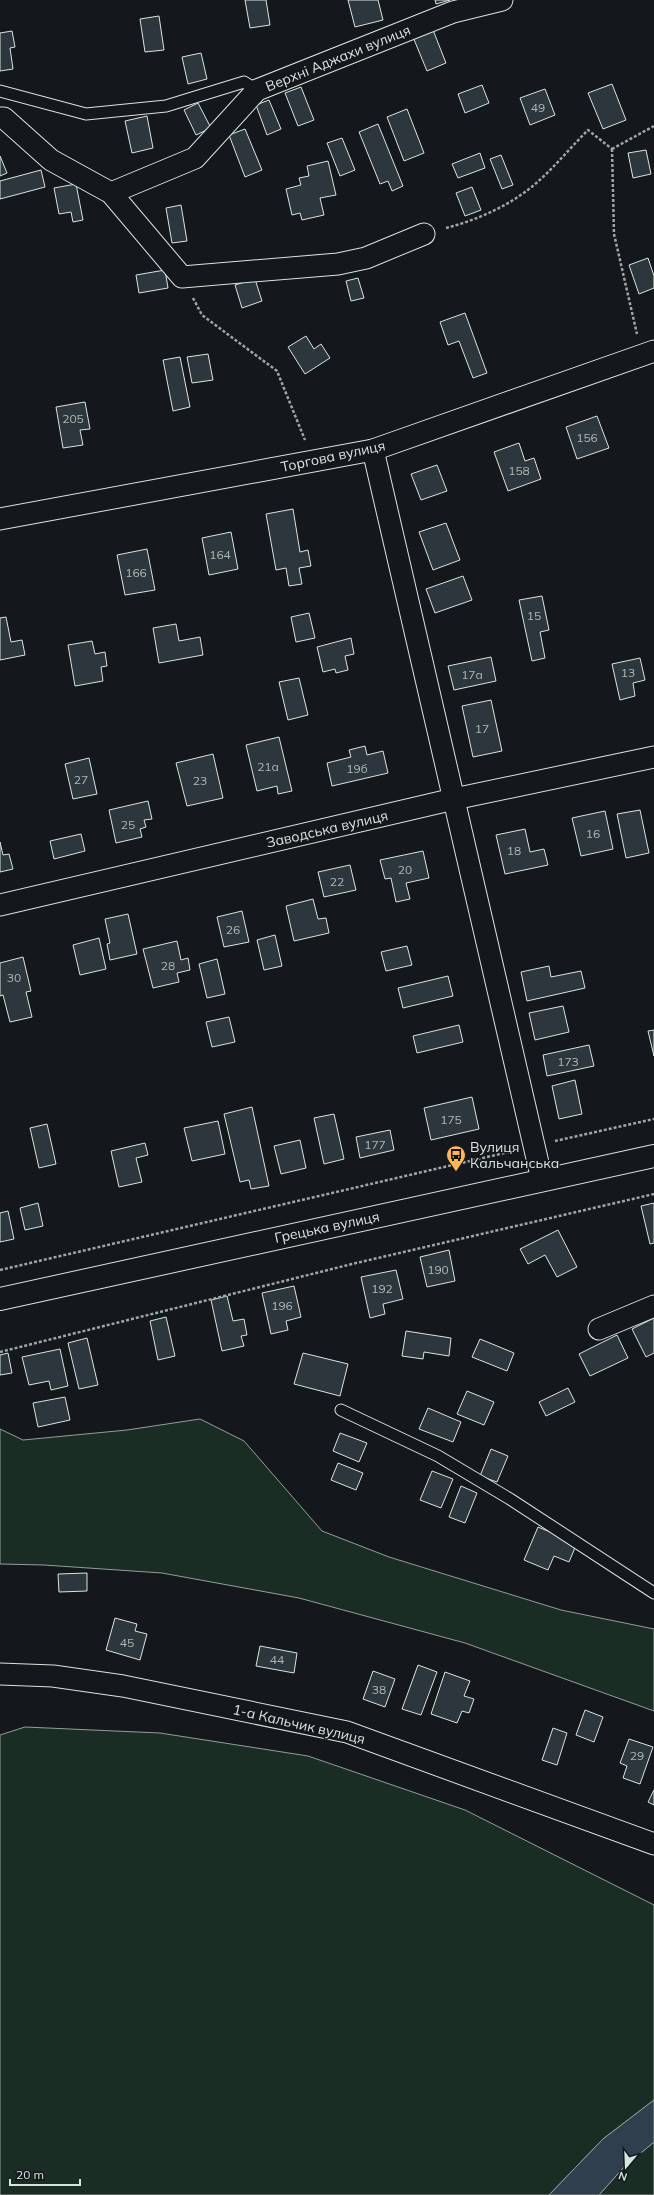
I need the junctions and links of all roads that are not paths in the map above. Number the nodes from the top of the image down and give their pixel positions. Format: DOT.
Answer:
graph roads {
  1 [pos="502,0"];
  2 [pos="257,90"];
  3 [pos="0,91"];
  4 [pos="0,118"];
  5 [pos="111,193"];
  6 [pos="424,234"];
  7 [pos="648,353"];
  8 [pos="373,450"];
  9 [pos="0,519"];
  10 [pos="654,757"];
  11 [pos="454,799"];
  12 [pos="0,905"];
  13 [pos="654,1156"];
  14 [pos="542,1180"];
  15 [pos="0,1299"];
  16 [pos="654,1306"];
  17 [pos="599,1330"];
  18 [pos="342,1410"];
  19 [pos="654,1593"];
  20 [pos="0,1674"];
  21 [pos="654,1844"];
  1 -- 2 [label="street, Верхні Аджахи вулиця"];
  2 -- 3 [label="lane"];
  2 -- 5 [label="street, Верхні Аджахи вулиця"];
  4 -- 5 [label="street"];
  5 -- 6 [label="street"];
  7 -- 8 [label="street, Торгова вулиця"];
  8 -- 9 [label="street, Торгова вулиця"];
  8 -- 11 [label="street"];
  10 -- 11 [label="street, Заводська вулиця"];
  11 -- 12 [label="street, Заводська вулиця"];
  11 -- 14 [label="street"];
  13 -- 14 [label="street, Грецька вулиця"];
  14 -- 15 [label="street, Грецька вулиця"];
  16 -- 17 [label="street"];
  18 -- 19 [label="lane"];
  20 -- 21 [label="street, 1-а Кальчик вулиця"];
}
